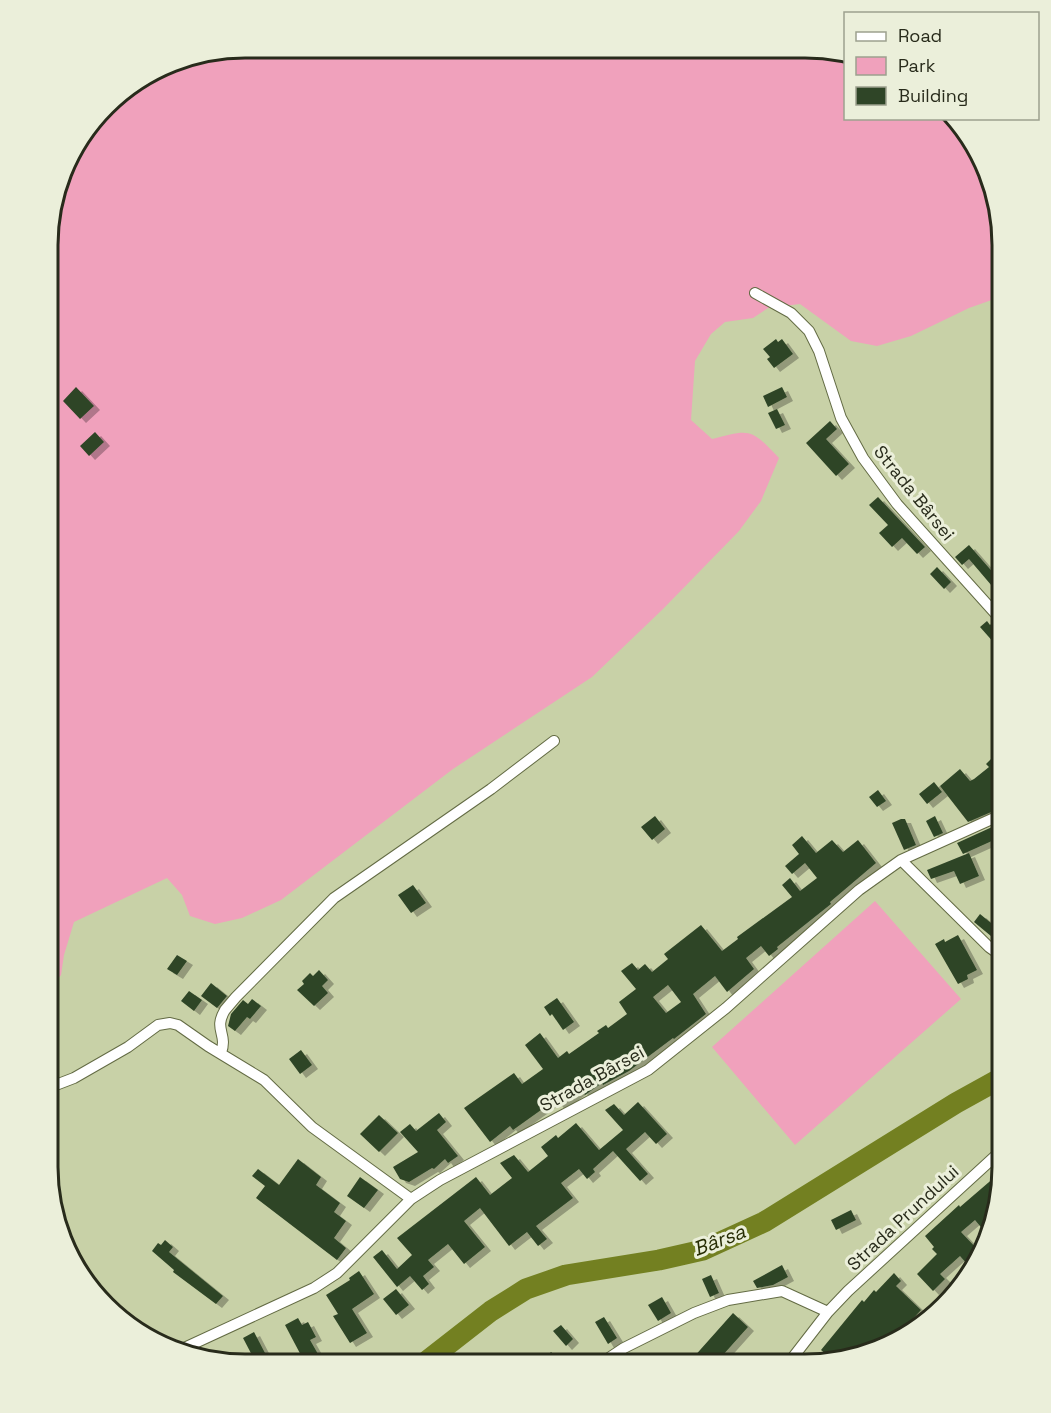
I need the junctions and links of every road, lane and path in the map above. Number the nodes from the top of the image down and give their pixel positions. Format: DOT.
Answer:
graph roads {
  1 [pos="755,293"];
  2 [pos="992,610"];
  3 [pos="554,741"];
  4 [pos="992,819"];
  5 [pos="901,860"];
  6 [pos="992,949"];
  7 [pos="221,1053"];
  8 [pos="59,1084"];
  9 [pos="992,1159"];
  10 [pos="411,1199"];
  11 [pos="828,1312"];
  12 [pos="190,1345"];
  13 [pos="615,1354"];
  14 [pos="796,1354"];
  1 -- 2 [label="street, Strada Bârsei"];
  3 -- 7 [label="street"];
  4 -- 5 [label="street, Strada Bârsei"];
  5 -- 6 [label="street"];
  5 -- 10 [label="street, Strada Bârsei"];
  7 -- 8 [label="street"];
  7 -- 10 [label="street"];
  9 -- 11 [label="street, Strada Prundului"];
  10 -- 12 [label="street, Strada Bârsei"];
  11 -- 13 [label="street"];
  11 -- 14 [label="street, Strada Prundului"];
}
